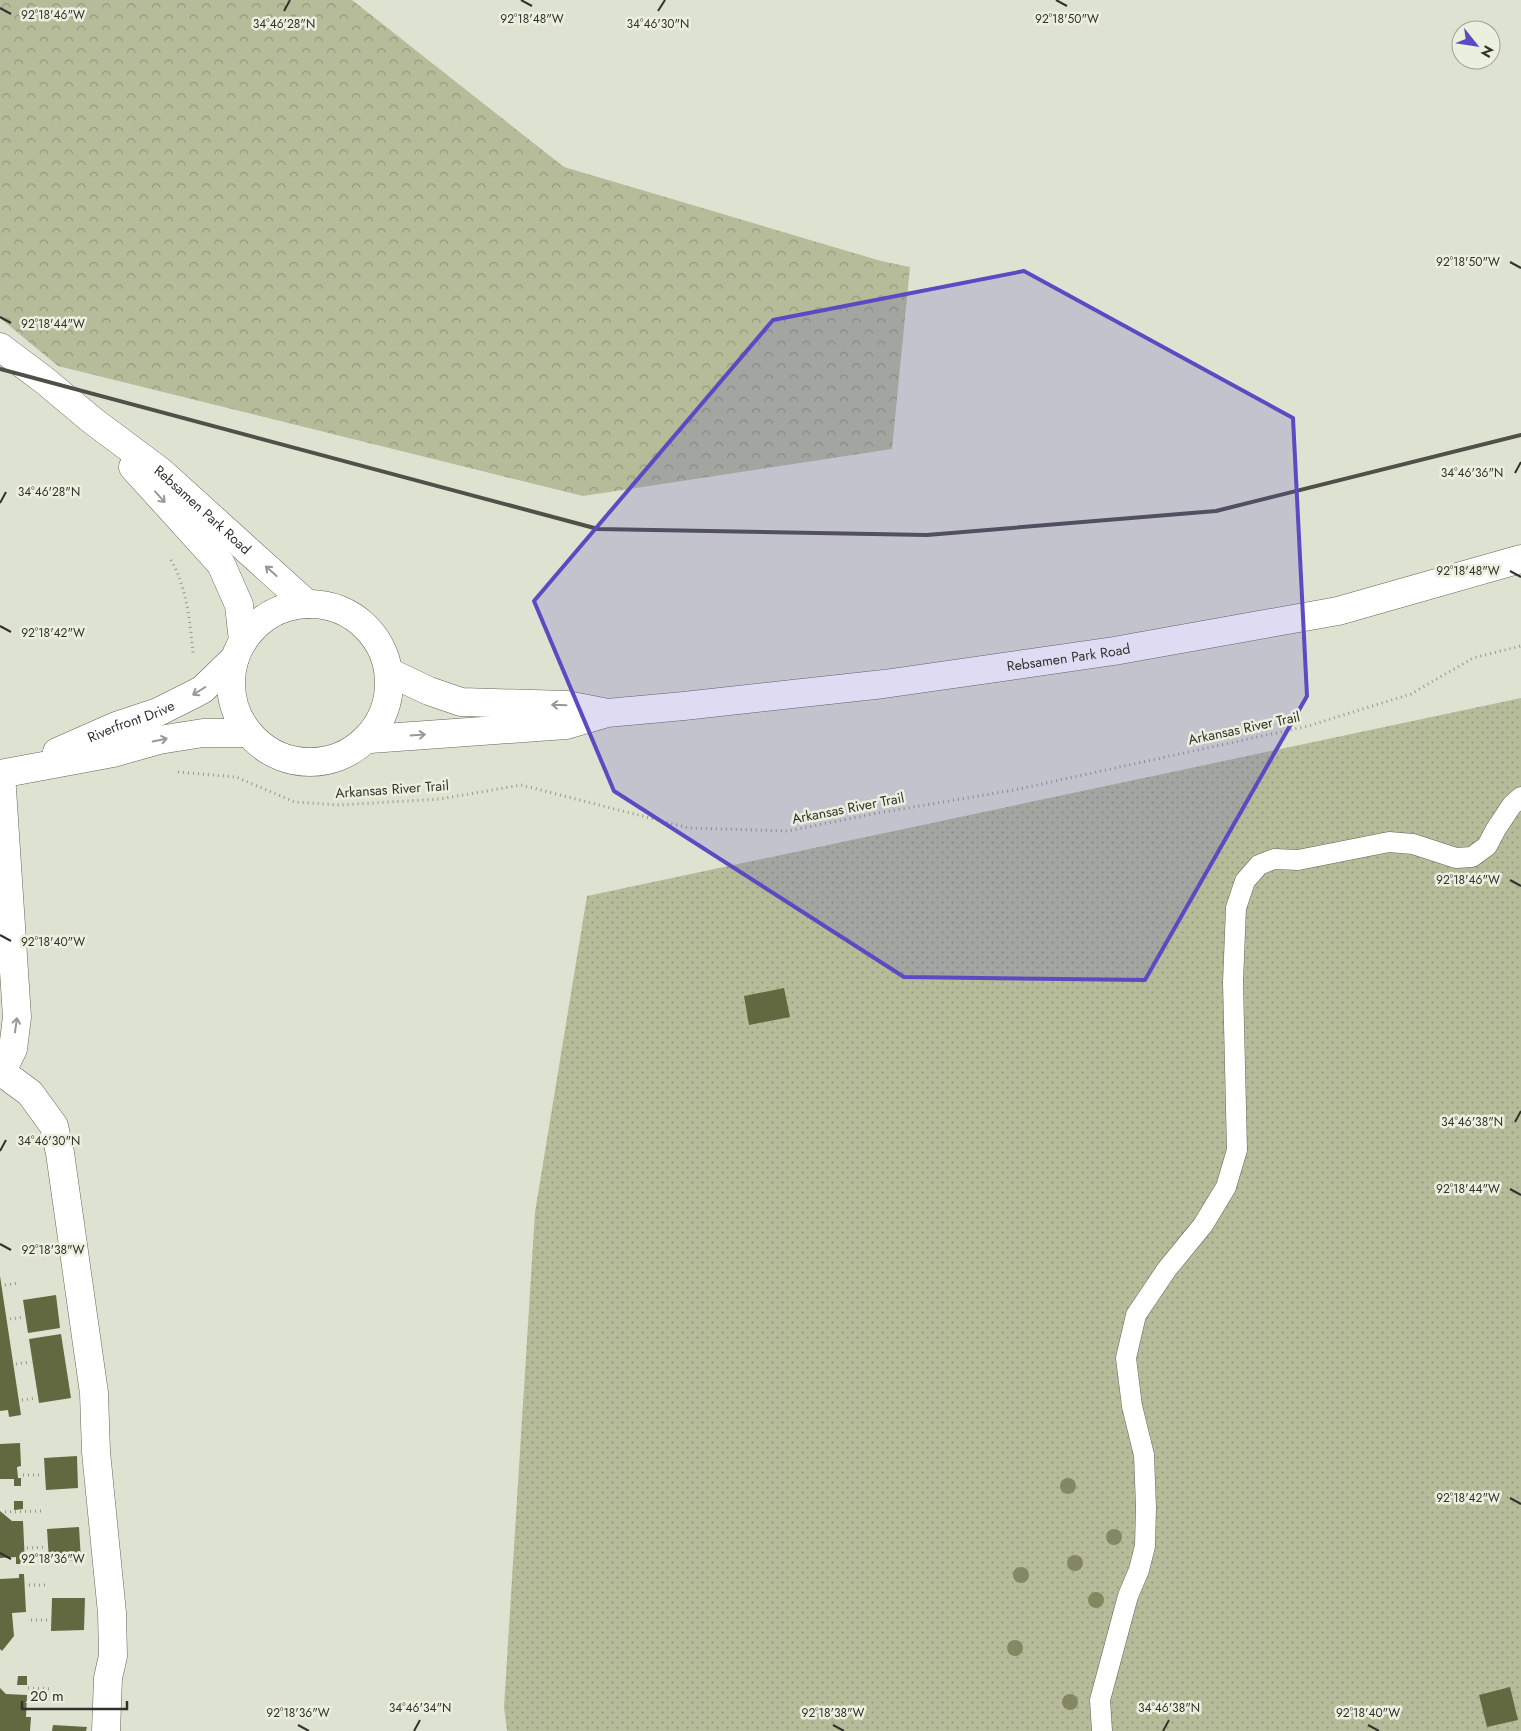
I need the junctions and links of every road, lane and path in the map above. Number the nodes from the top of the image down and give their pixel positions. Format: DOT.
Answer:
graph roads {
  1 [pos="0,346"];
  2 [pos="92,421"];
  3 [pos="171,559"];
  4 [pos="1521,559"];
  5 [pos="307,604"];
  6 [pos="1521,646"];
  7 [pos="239,650"];
  8 [pos="194,654"];
  9 [pos="391,673"];
  10 [pos="607,713"];
  11 [pos="248,733"];
  12 [pos="370,738"];
  13 [pos="171,772"];
  14 [pos="6,773"];
  15 [pos="1521,796"];
  16 [pos="5,921"];
  17 [pos="1,1071"];
  18 [pos="19,1283"];
  19 [pos="5,1285"];
  20 [pos="24,1317"];
  21 [pos="10,1319"];
  22 [pos="31,1362"];
  23 [pos="16,1364"];
  24 [pos="36,1398"];
  25 [pos="22,1400"];
  26 [pos="23,1475"];
  27 [pos="42,1475"];
  28 [pos="5,1512"];
  29 [pos="44,1512"];
  30 [pos="46,1546"];
  31 [pos="27,1548"];
  32 [pos="29,1585"];
  33 [pos="48,1585"];
  34 [pos="31,1620"];
  35 [pos="49,1620"];
  36 [pos="28,1688"];
  37 [pos="53,1689"];
  38 [pos="106,1731"];
  39 [pos="1102,1731"];
  1 -- 2 [label="street, Rebsamen Park Road"];
  5 -- 2 [label="street, Rebsamen Park Road, one-way"];
  2 -- 7 [label="street, Rebsamen Park Road, one-way"];
  3 -- 8 [label="path"];
  4 -- 10 [label="street, Rebsamen Park Road"];
  5 -- 7 [label="street"];
  5 -- 9 [label="street"];
  6 -- 13 [label="path, Arkansas River Trail"];
  7 -- 11 [label="street, Rebsamen Park Road"];
  7 -- 14 [label="street, Riverfront Drive, one-way"];
  10 -- 9 [label="street, Rebsamen Park Road, one-way"];
  9 -- 12 [label="street"];
  12 -- 10 [label="street, Rebsamen Park Road, one-way"];
  11 -- 12 [label="street, Rebsamen Park Road"];
  14 -- 11 [label="street, Riverfront Drive, one-way"];
  14 -- 16 [label="street"];
  15 -- 39 [label="lane"];
  17 -- 16 [label="street, one-way"];
  17 -- 38 [label="street"];
  18 -- 19 [label="path"];
  20 -- 21 [label="path"];
  22 -- 23 [label="path"];
  24 -- 25 [label="path"];
  26 -- 27 [label="path"];
  28 -- 29 [label="path"];
  30 -- 31 [label="path"];
  32 -- 33 [label="path"];
  34 -- 35 [label="path"];
  36 -- 37 [label="path"];
}
